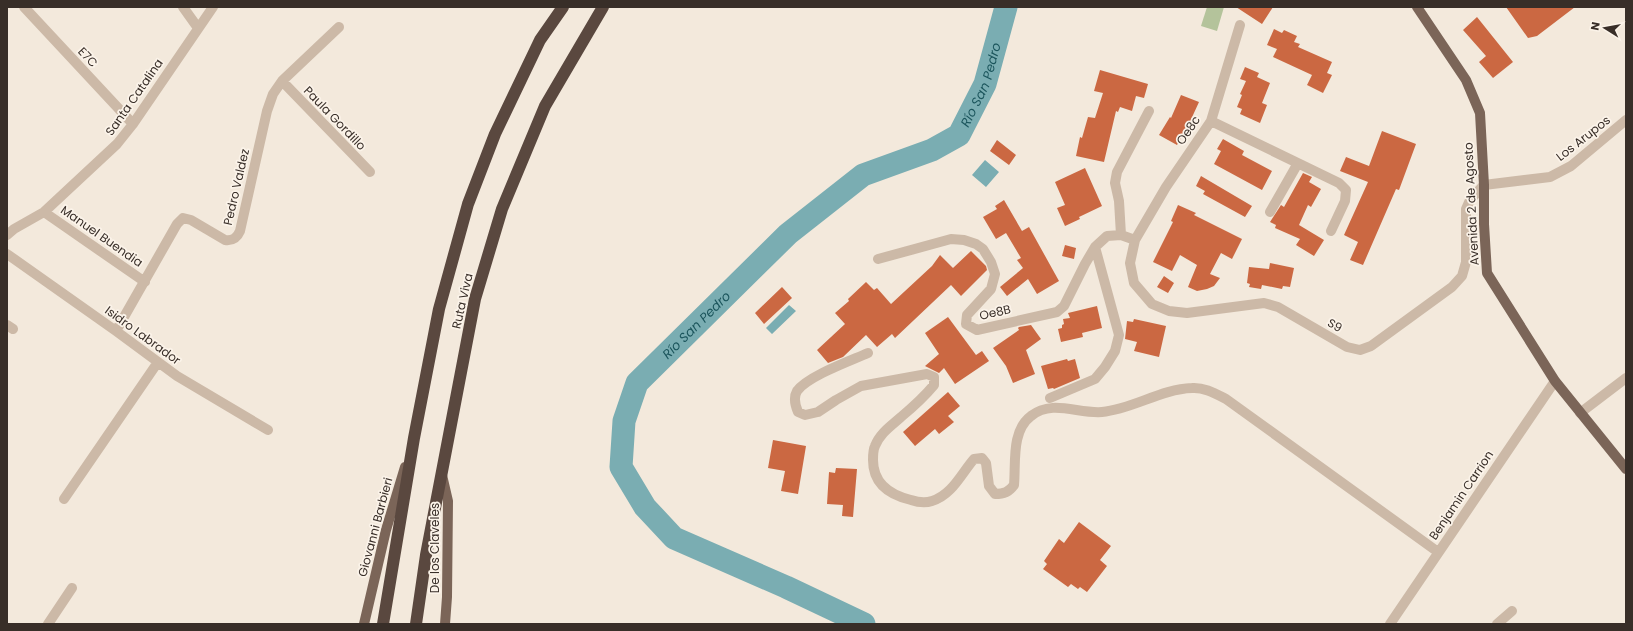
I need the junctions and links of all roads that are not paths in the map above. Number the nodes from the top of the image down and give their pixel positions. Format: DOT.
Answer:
graph roads {
  1 [pos="24,7"];
  2 [pos="183,7"];
  3 [pos="213,7"];
  4 [pos="563,7"];
  5 [pos="603,7"];
  6 [pos="1417,7"];
  7 [pos="1240,25"];
  8 [pos="338,27"];
  9 [pos="198,28"];
  10 [pos="282,81"];
  11 [pos="1149,111"];
  12 [pos="1626,120"];
  13 [pos="1210,122"];
  14 [pos="133,124"];
  15 [pos="1298,163"];
  16 [pos="370,172"];
  17 [pos="1484,185"];
  18 [pos="44,212"];
  19 [pos="1270,212"];
  20 [pos="9,229"];
  21 [pos="1331,231"];
  22 [pos="1121,235"];
  23 [pos="1135,240"];
  24 [pos="1095,247"];
  25 [pos="7,254"];
  26 [pos="878,258"];
  27 [pos="145,282"];
  28 [pos="116,331"];
  29 [pos="868,353"];
  30 [pos="158,362"];
  31 [pos="1626,378"];
  32 [pos="1555,381"];
  33 [pos="1050,398"];
  34 [pos="1580,413"];
  35 [pos="268,430"];
  36 [pos="414,438"];
  37 [pos="1626,469"];
  38 [pos="442,473"];
  39 [pos="64,499"];
  40 [pos="1438,552"];
  41 [pos="72,588"];
  42 [pos="1512,611"];
  43 [pos="48,624"];
  44 [pos="364,624"];
  45 [pos="383,624"];
  46 [pos="416,624"];
  47 [pos="445,624"];
  48 [pos="1390,624"];
  49 [pos="1497,624"];
  1 -- 14 [label="street, E7C"];
  2 -- 9 [label="street"];
  3 -- 9 [label="street, Santa Catalina"];
  4 -- 36 [label="highway, Ruta Viva"];
  5 -- 38 [label="highway, Ruta Viva"];
  6 -- 17 [label="main road, Avenida 2 de Agosto"];
  7 -- 13 [label="street, Oe8c"];
  8 -- 10 [label="street, Pedro Valdez"];
  9 -- 14 [label="street, Santa Catalina"];
  10 -- 16 [label="street, Paula Gordillo"];
  10 -- 27 [label="street, Pedro Valdez"];
  11 -- 22 [label="street"];
  12 -- 17 [label="street, Los Arupos"];
  13 -- 15 [label="street"];
  13 -- 23 [label="street, Oe8c"];
  14 -- 18 [label="street, Santa Catalina"];
  15 -- 19 [label="street"];
  15 -- 21 [label="street"];
  17 -- 23 [label="street, S9"];
  17 -- 32 [label="main road, Avenida 2 de Agosto"];
  18 -- 20 [label="street, Santa Catalina"];
  18 -- 27 [label="street, Manuel Buendia"];
  22 -- 23 [label="street"];
  22 -- 24 [label="street"];
  24 -- 26 [label="street, Oe8B"];
  24 -- 33 [label="street"];
  25 -- 28 [label="street, Isidro Labrador"];
  27 -- 28 [label="street, Pedro Valdez"];
  28 -- 30 [label="street, Isidro Labrador"];
  29 -- 40 [label="street"];
  30 -- 35 [label="street, Isidro Labrador"];
  30 -- 39 [label="street"];
  31 -- 34 [label="street"];
  32 -- 34 [label="main road, Avenida 2 de Agosto"];
  32 -- 40 [label="street, Benjamin Carrion"];
  34 -- 37 [label="main road, Avenida 2 de Agosto"];
  36 -- 44 [label="main road, Giovanni Barbieri"];
  36 -- 45 [label="highway, Ruta Viva"];
  38 -- 46 [label="highway, Ruta Viva"];
  38 -- 47 [label="main road, De los Claveles"];
  40 -- 48 [label="street, Benjamin Carrion"];
  41 -- 43 [label="street"];
  42 -- 49 [label="street"];
}
